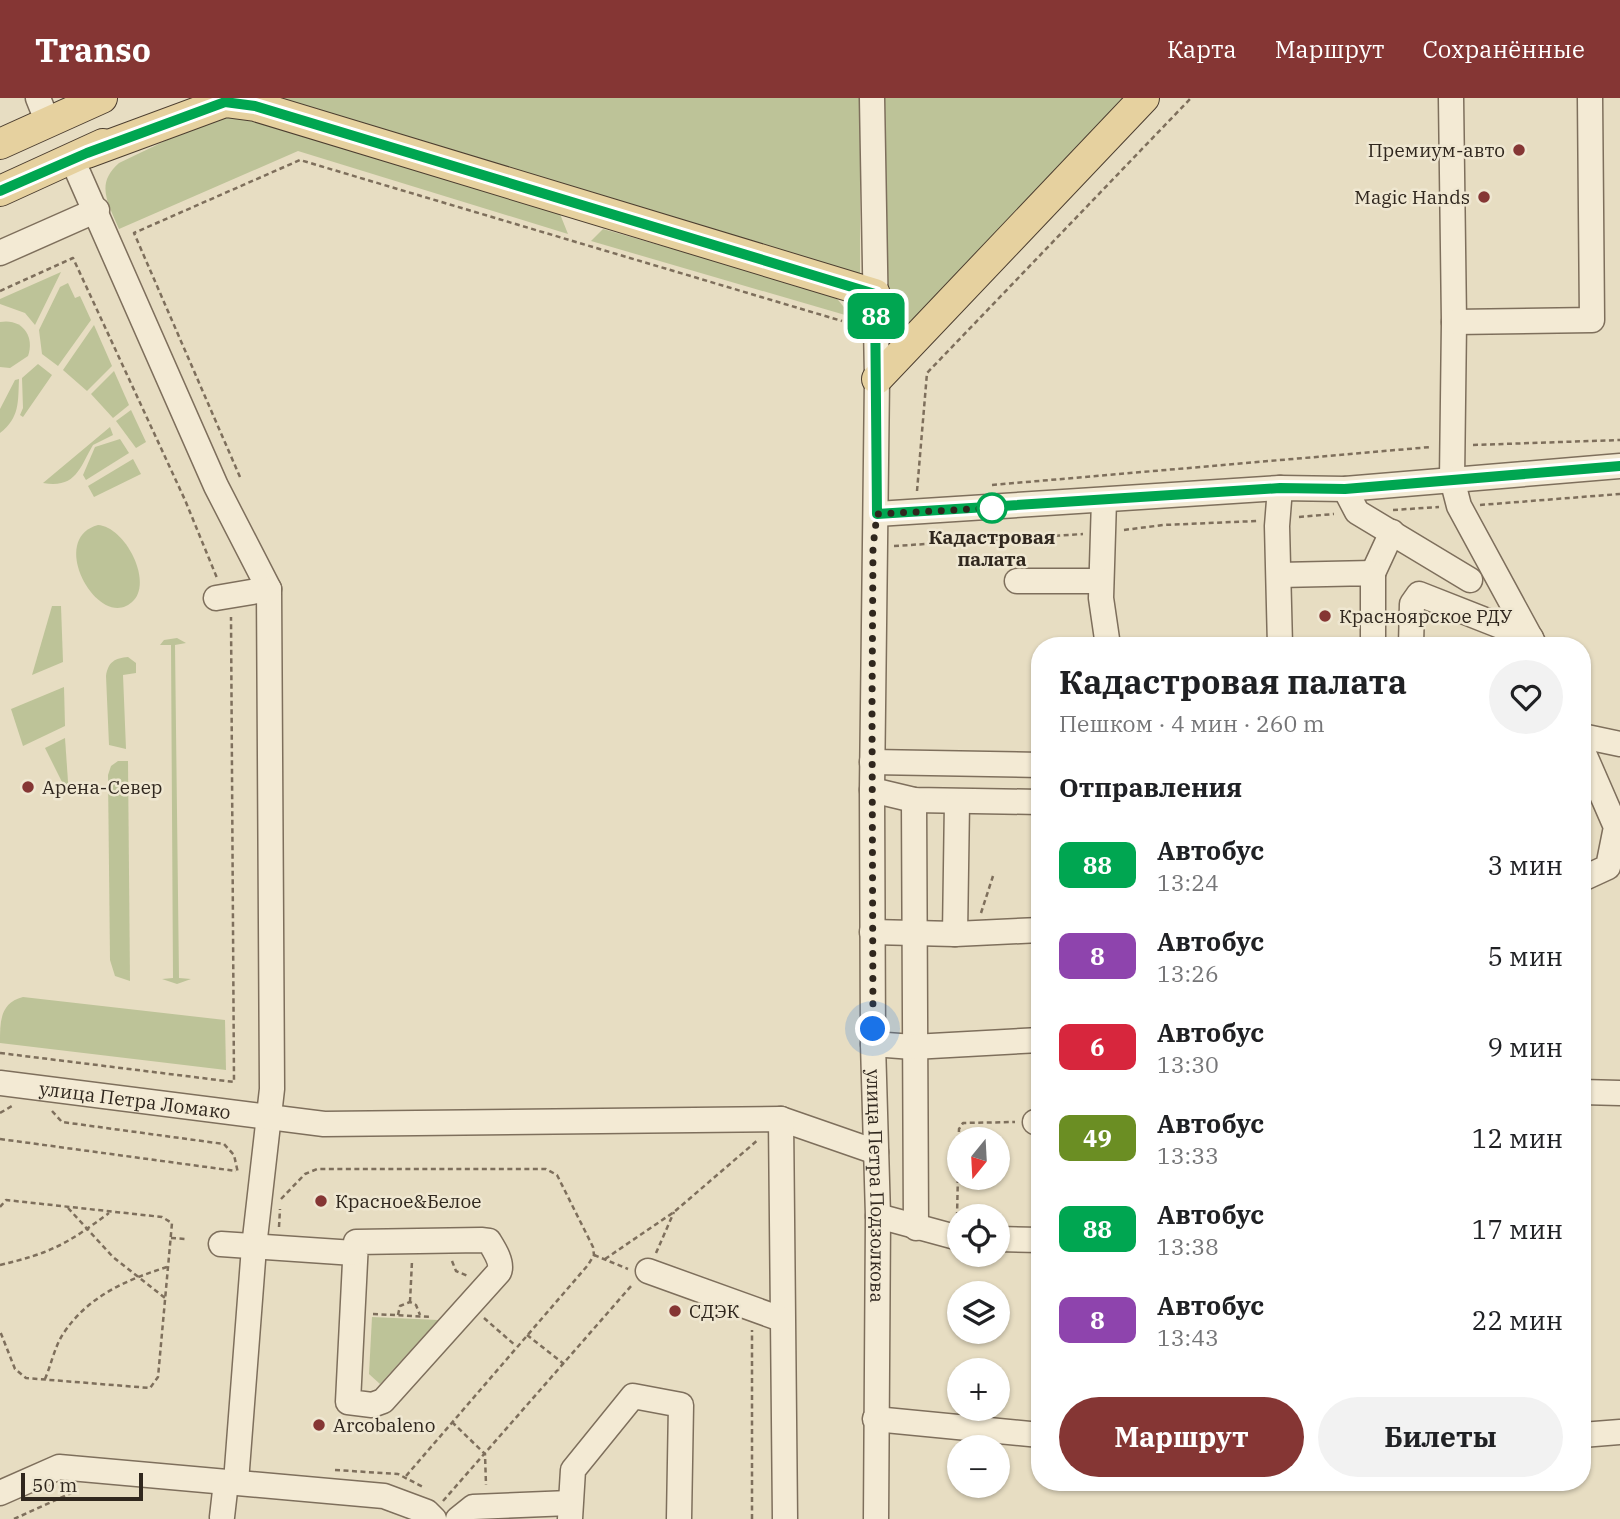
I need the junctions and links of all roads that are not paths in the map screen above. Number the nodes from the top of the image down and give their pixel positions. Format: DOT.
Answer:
graph roads {
  1 [pos="102,98"];
  2 [pos="190,98"];
  3 [pos="872,98"];
  4 [pos="1144,98"];
  5 [pos="1451,98"];
  6 [pos="1590,98"];
  7 [pos="43,110"];
  8 [pos="0,144"];
  9 [pos="79,156"];
  10 [pos="0,191"];
  11 [pos="97,210"];
  12 [pos="0,253"];
  13 [pos="875,294"];
  14 [pos="1454,322"];
  15 [pos="877,379"];
  16 [pos="1620,466"];
  17 [pos="1452,479"];
  18 [pos="1280,488"];
  19 [pos="1345,489"];
  20 [pos="1104,500"];
  21 [pos="877,514"];
  22 [pos="1392,531"];
  23 [pos="1373,573"];
  24 [pos="1279,575"];
  25 [pos="1017,580"];
  26 [pos="1470,580"];
  27 [pos="1101,581"];
  28 [pos="269,589"];
  29 [pos="220,596"];
  30 [pos="1107,637"];
  31 [pos="1280,637"];
  32 [pos="1373,637"];
  33 [pos="1411,637"];
  34 [pos="1521,637"];
  35 [pos="1530,637"];
  36 [pos="1591,738"];
  37 [pos="1620,744"];
  38 [pos="872,762"];
  39 [pos="1031,764"];
  40 [pos="1591,770"];
  41 [pos="872,790"];
  42 [pos="914,800"];
  43 [pos="957,802"];
  44 [pos="1031,802"];
  45 [pos="1591,875"];
  46 [pos="1031,930"];
  47 [pos="872,932"];
  48 [pos="965,933"];
  49 [pos="914,934"];
  50 [pos="1031,1040"];
  51 [pos="873,1044"];
  52 [pos="914,1046"];
  53 [pos="0,1083"];
  54 [pos="1591,1093"];
  55 [pos="1620,1093"];
  56 [pos="269,1118"];
  57 [pos="780,1120"];
  58 [pos="876,1152"];
  59 [pos="878,1216"];
  60 [pos="916,1228"];
  61 [pos="947,1235"];
  62 [pos="1010,1239"];
  63 [pos="1031,1240"];
  64 [pos="221,1244"];
  65 [pos="254,1247"];
  66 [pos="354,1253"];
  67 [pos="644,1272"];
  68 [pos="781,1319"];
  69 [pos="875,1419"];
  70 [pos="1620,1433"];
  71 [pos="1031,1434"];
  72 [pos="1591,1435"];
  73 [pos="231,1482"];
  74 [pos="0,1493"];
  75 [pos="570,1511"];
  76 [pos="445,1513"];
  77 [pos="222,1517"];
  78 [pos="679,1519"];
  79 [pos="785,1519"];
  80 [pos="876,1519"];
  1 -- 7 [label="main road"];
  2 -- 9 [label="main road"];
  3 -- 13 [label="street, улица Петра Подзолкова"];
  4 -- 15 [label="main road"];
  5 -- 14 [label="street"];
  6 -- 14 [label="street"];
  7 -- 8 [label="main road"];
  9 -- 10 [label="main road"];
  9 -- 11 [label="street"];
  9 -- 13 [label="main road"];
  11 -- 12 [label="street"];
  11 -- 28 [label="street"];
  13 -- 15 [label="street, улица Петра Подзолкова"];
  14 -- 17 [label="street"];
  15 -- 21 [label="street, улица Петра Подзолкова"];
  16 -- 17 [label="street"];
  17 -- 19 [label="street"];
  17 -- 35 [label="street"];
  18 -- 19 [label="street"];
  18 -- 20 [label="street"];
  18 -- 24 [label="street"];
  19 -- 22 [label="street"];
  20 -- 21 [label="street"];
  20 -- 27 [label="street"];
  21 -- 38 [label="street, улица Петра Подзолкова"];
  22 -- 23 [label="street"];
  22 -- 26 [label="street"];
  23 -- 24 [label="street"];
  23 -- 32 [label="street"];
  24 -- 31 [label="street"];
  25 -- 27 [label="street"];
  27 -- 30 [label="street"];
  28 -- 29 [label="street"];
  28 -- 56 [label="street"];
  33 -- 34 [label="street"];
  36 -- 37 [label="street"];
  38 -- 39 [label="street"];
  38 -- 41 [label="street, улица Петра Подзолкова"];
  40 -- 45 [label="street"];
  41 -- 42 [label="street"];
  41 -- 47 [label="street, улица Петра Подзолкова"];
  42 -- 43 [label="street"];
  42 -- 49 [label="street"];
  43 -- 44 [label="street"];
  43 -- 48 [label="street"];
  46 -- 48 [label="street"];
  47 -- 49 [label="street"];
  47 -- 51 [label="street, улица Петра Подзолкова"];
  48 -- 49 [label="street"];
  49 -- 52 [label="street"];
  50 -- 52 [label="street"];
  51 -- 52 [label="street"];
  51 -- 58 [label="street, улица Петра Подзолкова"];
  52 -- 60 [label="street"];
  53 -- 56 [label="street, улица Петра Ломако"];
  54 -- 55 [label="street"];
  56 -- 57 [label="street, улица Петра Ломако"];
  56 -- 65 [label="street"];
  57 -- 58 [label="street, улица Петра Ломако"];
  57 -- 68 [label="street"];
  58 -- 59 [label="street, улица Петра Подзолкова"];
  59 -- 60 [label="street"];
  59 -- 69 [label="street, улица Петра Подзолкова"];
  60 -- 61 [label="street"];
  62 -- 63 [label="street"];
  64 -- 65 [label="street"];
  65 -- 66 [label="street"];
  65 -- 73 [label="street"];
  66 -- 66 [label="street"];
  67 -- 68 [label="street"];
  68 -- 79 [label="street"];
  69 -- 71 [label="street"];
  69 -- 80 [label="street, улица Петра Подзолкова"];
  70 -- 72 [label="street"];
  73 -- 74 [label="street"];
  73 -- 76 [label="street"];
  73 -- 77 [label="street"];
  75 -- 76 [label="street"];
  75 -- 78 [label="street"];
}
